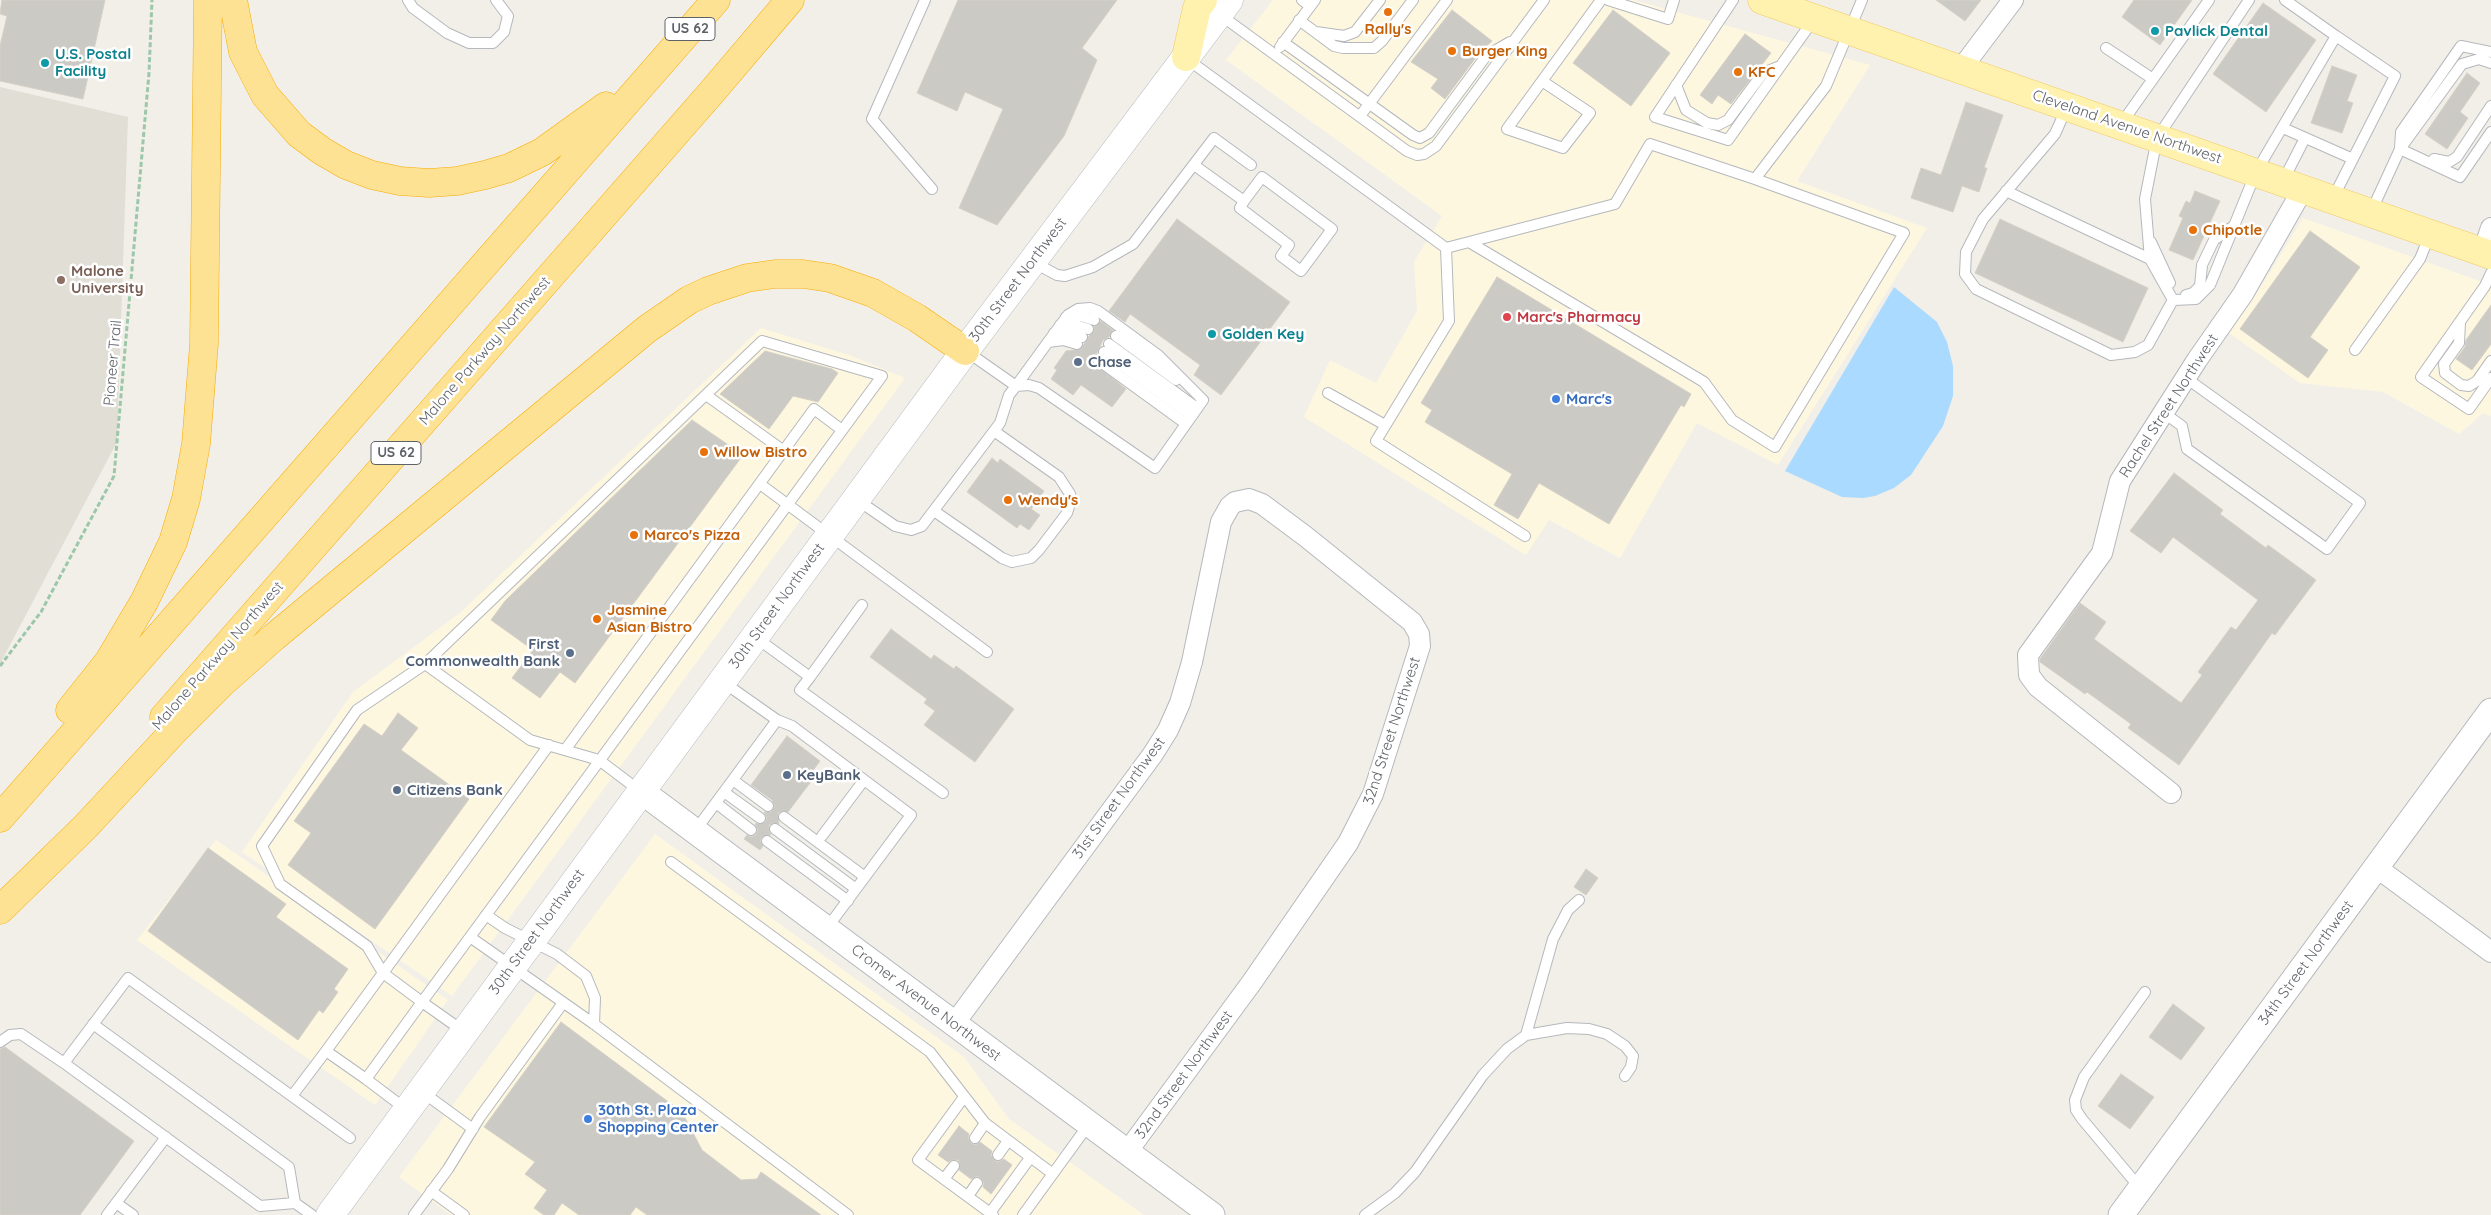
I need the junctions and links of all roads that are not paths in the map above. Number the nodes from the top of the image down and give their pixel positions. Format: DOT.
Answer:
graph roads {
  1 [pos="208,0"];
  2 [pos="233,0"];
  3 [pos="408,0"];
  4 [pos="496,0"];
  5 [pos="716,0"];
  6 [pos="790,0"];
  7 [pos="925,0"];
  8 [pos="1380,0"];
  9 [pos="1413,0"];
  10 [pos="1447,0"];
  11 [pos="1544,0"];
  12 [pos="1601,0"];
  13 [pos="1608,0"];
  14 [pos="1674,0"];
  15 [pos="1734,0"];
  16 [pos="1762,0"];
  17 [pos="1862,0"];
  18 [pos="2013,0"];
  19 [pos="2209,0"];
  20 [pos="2249,0"];
  21 [pos="2285,0"];
  22 [pos="1309,2"];
  23 [pos="1217,5"];
  24 [pos="1815,18"];
  25 [pos="1299,20"];
  26 [pos="1850,29"];
  27 [pos="1315,32"];
  28 [pos="2336,36"];
  29 [pos="1515,39"];
  30 [pos="1283,42"];
  31 [pos="2106,48"];
  32 [pos="2491,52"];
  33 [pos="1275,53"];
  34 [pos="665,57"];
  35 [pos="1186,58"];
  36 [pos="2491,63"];
  37 [pos="1780,66"];
  38 [pos="1961,69"];
  39 [pos="2153,79"];
  40 [pos="1542,81"];
  41 [pos="1676,85"];
  42 [pos="1369,104"];
  43 [pos="2067,106"];
  44 [pos="2491,106"];
  45 [pos="1360,116"];
  46 [pos="2120,125"];
  47 [pos="2283,128"];
  48 [pos="2491,132"];
  49 [pos="2157,138"];
  50 [pos="2305,138"];
  51 [pos="2400,149"];
  52 [pos="2420,158"];
  53 [pos="2353,159"];
  54 [pos="1194,165"];
  55 [pos="1251,165"];
  56 [pos="2256,172"];
  57 [pos="1755,179"];
  58 [pos="2293,185"];
  59 [pos="932,189"];
  60 [pos="2006,191"];
  61 [pos="2333,199"];
  62 [pos="1244,201"];
  63 [pos="2370,212"];
  64 [pos="2235,225"];
  65 [pos="2148,234"];
  66 [pos="2430,234"];
  67 [pos="1469,242"];
  68 [pos="1446,248"];
  69 [pos="2490,251"];
  70 [pos="2150,259"];
  71 [pos="1032,262"];
  72 [pos="2173,300"];
  73 [pos="2460,322"];
  74 [pos="1057,329"];
  75 [pos="965,350"];
  76 [pos="2355,350"];
  77 [pos="2491,361"];
  78 [pos="2186,378"];
  79 [pos="2491,378"];
  80 [pos="1016,386"];
  81 [pos="1328,393"];
  82 [pos="706,395"];
  83 [pos="1194,412"];
  84 [pos="2164,413"];
  85 [pos="1385,425"];
  86 [pos="842,430"];
  87 [pos="994,431"];
  88 [pos="784,451"];
  89 [pos="760,484"];
  90 [pos="856,499"];
  91 [pos="1249,499"];
  92 [pos="788,504"];
  93 [pos="934,511"];
  94 [pos="830,534"];
  95 [pos="1524,536"];
  96 [pos="862,605"];
  97 [pos="755,637"];
  98 [pos="987,652"];
  99 [pos="425,664"];
  100 [pos="810,677"];
  101 [pos="722,681"];
  102 [pos="2491,711"];
  103 [pos="777,720"];
  104 [pos="549,746"];
  105 [pos="565,750"];
  106 [pos="599,760"];
  107 [pos="733,780"];
  108 [pos="864,780"];
  109 [pos="641,791"];
  110 [pos="0,792"];
  111 [pos="724,792"];
  112 [pos="943,793"];
  113 [pos="2171,793"];
  114 [pos="716,804"];
  115 [pos="768,806"];
  116 [pos="0,818"];
  117 [pos="760,818"];
  118 [pos="784,818"];
  119 [pos="775,829"];
  120 [pos="751,830"];
  121 [pos="695,832"];
  122 [pos="822,836"];
  123 [pos="767,841"];
  124 [pos="671,862"];
  125 [pos="2376,867"];
  126 [pos="865,877"];
  127 [pos="856,889"];
  128 [pos="1579,900"];
  129 [pos="848,901"];
  130 [pos="0,904"];
  131 [pos="0,910"];
  132 [pos="486,914"];
  133 [pos="827,929"];
  134 [pos="470,937"];
  135 [pos="531,941"];
  136 [pos="2491,952"];
  137 [pos="511,968"];
  138 [pos="383,973"];
  139 [pos="2145,992"];
  140 [pos="422,1002"];
  141 [pos="563,1003"];
  142 [pos="93,1024"];
  143 [pos="594,1024"];
  144 [pos="954,1024"];
  145 [pos="464,1032"];
  146 [pos="1526,1036"];
  147 [pos="0,1042"];
  148 [pos="326,1051"];
  149 [pos="64,1062"];
  150 [pos="1625,1076"];
  151 [pos="366,1079"];
  152 [pos="292,1096"];
  153 [pos="964,1097"];
  154 [pos="414,1100"];
  155 [pos="985,1123"];
  156 [pos="1089,1124"];
  157 [pos="473,1128"];
  158 [pos="166,1137"];
  159 [pos="350,1138"];
  160 [pos="975,1138"];
  161 [pos="1008,1141"];
  162 [pos="1127,1152"];
  163 [pos="998,1155"];
  164 [pos="1030,1158"];
  165 [pos="954,1166"];
  166 [pos="1053,1174"];
  167 [pos="944,1179"];
  168 [pos="977,1183"];
  169 [pos="2140,1188"];
  170 [pos="431,1191"];
  171 [pos="968,1196"];
  172 [pos="116,1203"];
  173 [pos="295,1203"];
  174 [pos="991,1214"];
  175 [pos="107,1215"];
  176 [pos="133,1215"];
  177 [pos="312,1215"];
  178 [pos="330,1215"];
  179 [pos="414,1215"];
  180 [pos="464,1215"];
  181 [pos="848,1215"];
  182 [pos="1022,1215"];
  183 [pos="1212,1215"];
  184 [pos="1365,1215"];
  185 [pos="2121,1215"];
  1 -- 110 [label="highway"];
  2 -- 34 [label="highway"];
  3 -- 4 [label="lane"];
  5 -- 34 [label="highway, US 62"];
  6 -- 130 [label="highway, Malone Parkway Northwest / US 62"];
  7 -- 59 [label="lane"];
  8 -- 27 [label="lane"];
  9 -- 27 [label="lane"];
  10 -- 42 [label="lane"];
  11 -- 29 [label="lane"];
  12 -- 40 [label="lane"];
  13 -- 14 [label="lane"];
  15 -- 41 [label="lane"];
  16 -- 24 [label="main road, Cleveland Avenue Northwest"];
  17 -- 26 [label="lane"];
  18 -- 38 [label="street"];
  19 -- 39 [label="lane"];
  20 -- 49 [label="lane"];
  21 -- 28 [label="lane"];
  22 -- 25 [label="lane"];
  23 -- 33 [label="lane"];
  23 -- 35 [label="main road"];
  24 -- 26 [label="main road, Cleveland Avenue Northwest"];
  24 -- 37 [label="lane"];
  25 -- 27 [label="lane"];
  25 -- 30 [label="lane"];
  26 -- 38 [label="main road, Cleveland Avenue Northwest"];
  26 -- 57 [label="lane"];
  28 -- 47 [label="lane"];
  28 -- 53 [label="lane"];
  29 -- 42 [label="lane"];
  29 -- 45 [label="lane"];
  30 -- 33 [label="lane"];
  30 -- 42 [label="lane"];
  31 -- 39 [label="lane"];
  32 -- 51 [label="lane"];
  33 -- 45 [label="lane"];
  34 -- 116 [label="highway, US 62"];
  35 -- 68 [label="lane"];
  35 -- 71 [label="main road, 30th Street Northwest"];
  36 -- 51 [label="lane"];
  37 -- 41 [label="lane"];
  37 -- 41 [label="lane"];
  38 -- 43 [label="main road, Cleveland Avenue Northwest"];
  39 -- 46 [label="lane"];
  40 -- 40 [label="lane"];
  42 -- 45 [label="lane"];
  43 -- 46 [label="main road, Cleveland Avenue Northwest"];
  43 -- 60 [label="lane"];
  44 -- 52 [label="lane"];
  46 -- 49 [label="main road, Cleveland Avenue Northwest"];
  47 -- 50 [label="lane"];
  47 -- 56 [label="lane"];
  48 -- 52 [label="lane"];
  49 -- 56 [label="main road, Cleveland Avenue Northwest"];
  49 -- 65 [label="lane"];
  50 -- 53 [label="lane"];
  50 -- 58 [label="lane"];
  51 -- 52 [label="lane"];
  51 -- 63 [label="lane"];
  53 -- 61 [label="lane"];
  54 -- 55 [label="lane"];
  54 -- 62 [label="lane"];
  54 -- 71 [label="lane"];
  56 -- 58 [label="main road, Cleveland Avenue Northwest"];
  56 -- 64 [label="lane"];
  57 -- 67 [label="lane"];
  57 -- 67 [label="lane"];
  58 -- 61 [label="main road, Cleveland Avenue Northwest"];
  58 -- 78 [label="street, Rachel Street Northwest"];
  60 -- 70 [label="lane"];
  60 -- 72 [label="lane"];
  61 -- 63 [label="main road, Cleveland Avenue Northwest"];
  62 -- 62 [label="lane"];
  63 -- 66 [label="main road, Cleveland Avenue Northwest"];
  64 -- 65 [label="lane"];
  64 -- 72 [label="lane"];
  65 -- 70 [label="lane"];
  66 -- 69 [label="main road, Cleveland Avenue Northwest"];
  66 -- 76 [label="lane"];
  67 -- 68 [label="lane"];
  68 -- 85 [label="lane"];
  69 -- 73 [label="lane"];
  70 -- 72 [label="lane"];
  71 -- 75 [label="main road, 30th Street Northwest"];
  73 -- 77 [label="lane"];
  73 -- 79 [label="lane"];
  74 -- 74 [label="lane"];
  74 -- 80 [label="lane"];
  74 -- 83 [label="lane"];
  75 -- 80 [label="lane"];
  75 -- 90 [label="main road, 30th Street Northwest"];
  75 -- 131 [label="highway"];
  78 -- 84 [label="street, Rachel Street Northwest"];
  78 -- 84 [label="lane"];
  80 -- 83 [label="lane"];
  80 -- 87 [label="lane"];
  81 -- 85 [label="lane"];
  82 -- 86 [label="lane"];
  82 -- 88 [label="lane"];
  82 -- 99 [label="lane"];
  83 -- 83 [label="lane"];
  84 -- 113 [label="street, Rachel Street Northwest"];
  85 -- 95 [label="lane"];
  86 -- 88 [label="lane"];
  86 -- 92 [label="lane"];
  87 -- 93 [label="lane"];
  87 -- 93 [label="lane"];
  88 -- 89 [label="lane"];
  89 -- 92 [label="lane"];
  89 -- 105 [label="lane"];
  90 -- 93 [label="lane"];
  90 -- 94 [label="main road, 30th Street Northwest"];
  91 -- 144 [label="street, 31st Street Northwest"];
  91 -- 162 [label="street, 32nd Street Northwest"];
  92 -- 94 [label="lane"];
  92 -- 106 [label="lane"];
  94 -- 97 [label="main road, 30th Street Northwest"];
  94 -- 98 [label="lane"];
  96 -- 100 [label="lane"];
  97 -- 100 [label="lane"];
  97 -- 101 [label="main road, 30th Street Northwest"];
  99 -- 104 [label="lane"];
  99 -- 138 [label="lane"];
  100 -- 112 [label="lane"];
  101 -- 103 [label="lane"];
  101 -- 109 [label="main road, 30th Street Northwest"];
  102 -- 125 [label="street, 34th Street Northwest"];
  103 -- 107 [label="lane"];
  103 -- 108 [label="lane"];
  104 -- 105 [label="lane"];
  104 -- 138 [label="lane"];
  105 -- 106 [label="lane"];
  106 -- 109 [label="lane"];
  106 -- 132 [label="lane"];
  107 -- 111 [label="lane"];
  107 -- 115 [label="lane"];
  108 -- 122 [label="lane"];
  108 -- 126 [label="lane"];
  109 -- 121 [label="street, Cromer Avenue Northwest"];
  109 -- 135 [label="main road, 30th Street Northwest"];
  111 -- 114 [label="lane"];
  111 -- 117 [label="lane"];
  114 -- 120 [label="lane"];
  114 -- 121 [label="lane"];
  118 -- 126 [label="lane"];
  119 -- 127 [label="lane"];
  121 -- 133 [label="street, Cromer Avenue Northwest"];
  123 -- 129 [label="lane"];
  124 -- 153 [label="lane"];
  125 -- 136 [label="street"];
  125 -- 169 [label="street, 34th Street Northwest"];
  126 -- 127 [label="lane"];
  127 -- 129 [label="lane"];
  128 -- 146 [label="lane"];
  129 -- 133 [label="lane"];
  132 -- 134 [label="lane"];
  132 -- 135 [label="lane"];
  133 -- 144 [label="street, Cromer Avenue Northwest"];
  134 -- 137 [label="lane"];
  134 -- 140 [label="lane"];
  135 -- 137 [label="main road, 30th Street Northwest"];
  135 -- 143 [label="lane"];
  137 -- 141 [label="lane"];
  137 -- 145 [label="main road, 30th Street Northwest"];
  138 -- 140 [label="lane"];
  138 -- 148 [label="lane"];
  139 -- 169 [label="lane"];
  140 -- 145 [label="lane"];
  140 -- 151 [label="lane"];
  141 -- 143 [label="lane"];
  141 -- 157 [label="lane"];
  142 -- 149 [label="lane"];
  142 -- 152 [label="lane"];
  142 -- 173 [label="lane"];
  143 -- 181 [label="lane"];
  144 -- 156 [label="street, Cromer Avenue Northwest"];
  145 -- 154 [label="main road, 30th Street Northwest"];
  146 -- 150 [label="lane"];
  146 -- 184 [label="lane"];
  147 -- 149 [label="lane"];
  148 -- 151 [label="lane"];
  148 -- 152 [label="lane"];
  149 -- 158 [label="lane"];
  151 -- 154 [label="lane"];
  152 -- 159 [label="lane"];
  153 -- 155 [label="lane"];
  153 -- 167 [label="lane"];
  154 -- 157 [label="lane"];
  154 -- 178 [label="main road, 30th Street Northwest"];
  155 -- 160 [label="lane"];
  155 -- 161 [label="lane"];
  156 -- 162 [label="street, Cromer Avenue Northwest"];
  156 -- 166 [label="lane"];
  157 -- 170 [label="lane"];
  158 -- 172 [label="lane"];
  158 -- 173 [label="lane"];
  161 -- 163 [label="lane"];
  161 -- 164 [label="lane"];
  162 -- 183 [label="street, Cromer Avenue Northwest"];
  164 -- 166 [label="lane"];
  164 -- 174 [label="lane"];
  165 -- 167 [label="lane"];
  166 -- 182 [label="lane"];
  167 -- 171 [label="lane"];
  168 -- 171 [label="lane"];
  169 -- 185 [label="street, 34th Street Northwest"];
  170 -- 179 [label="lane"];
  170 -- 180 [label="lane"];
  171 -- 174 [label="lane"];
  172 -- 175 [label="lane"];
  172 -- 176 [label="lane"];
  173 -- 177 [label="lane"];
}
